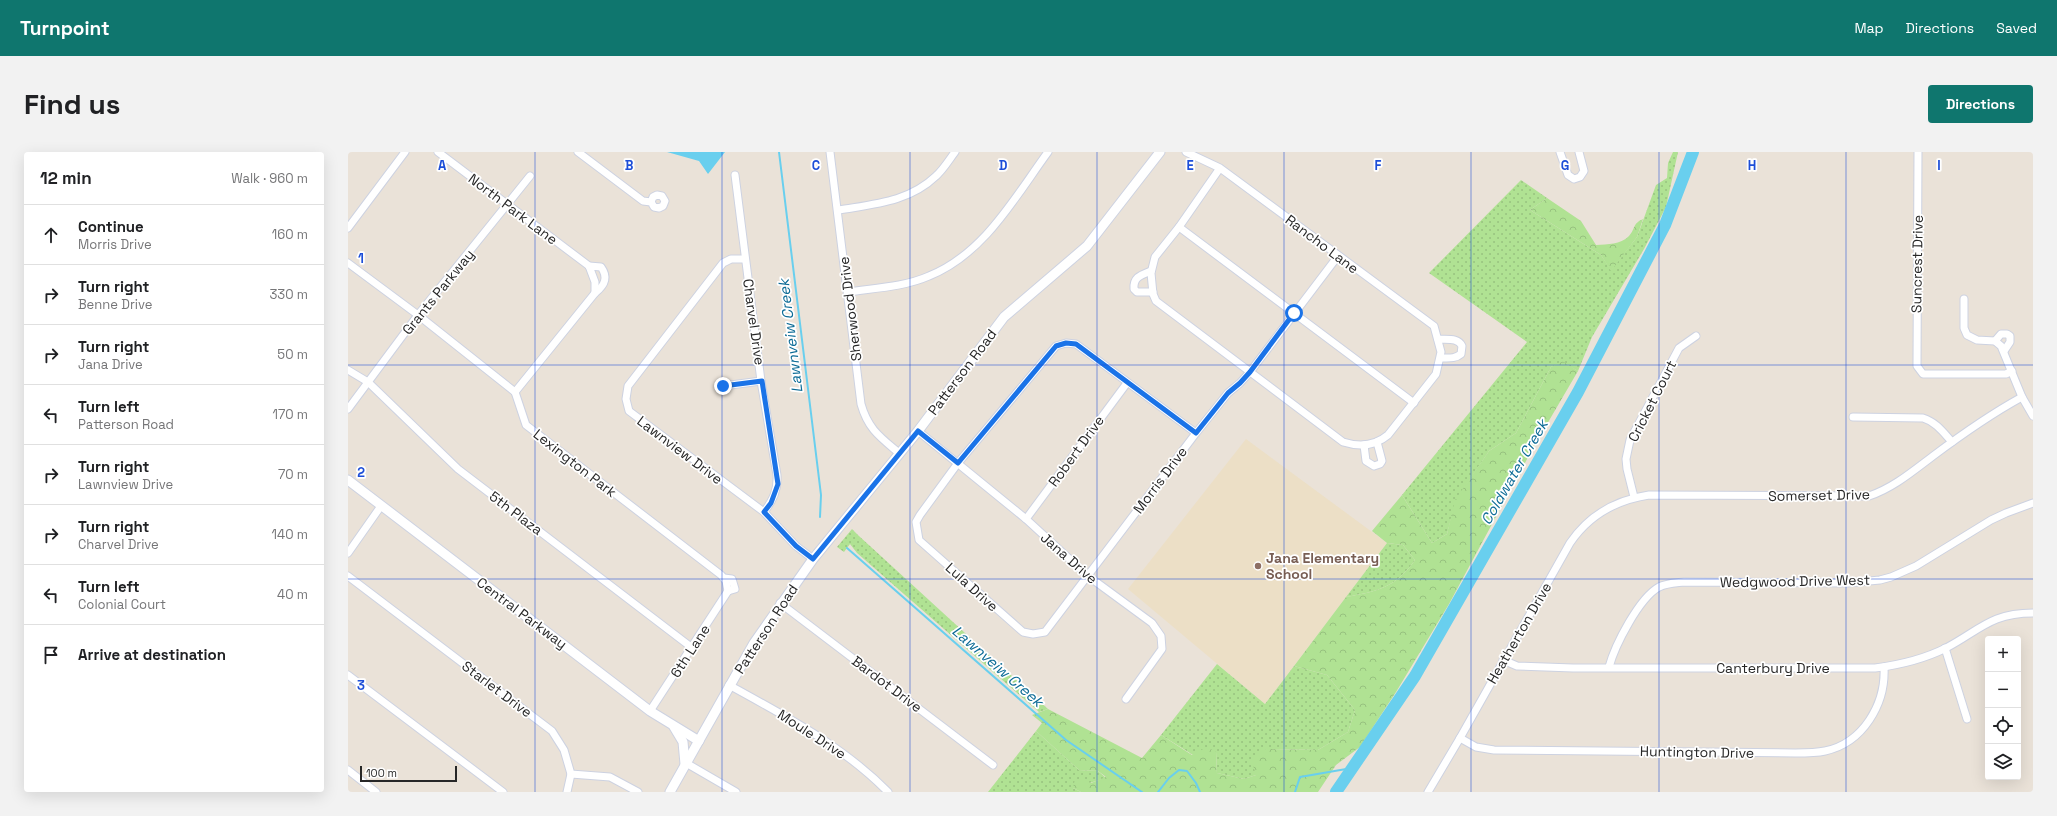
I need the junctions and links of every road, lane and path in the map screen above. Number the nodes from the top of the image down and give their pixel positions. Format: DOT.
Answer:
graph roads {
  1 [pos="405,152"];
  2 [pos="438,152"];
  3 [pos="578,152"];
  4 [pos="830,152"];
  5 [pos="955,152"];
  6 [pos="1048,152"];
  7 [pos="1160,152"];
  8 [pos="1186,152"];
  9 [pos="1560,152"];
  10 [pos="1579,152"];
  11 [pos="1918,152"];
  12 [pos="1220,168"];
  13 [pos="735,175"];
  14 [pos="530,176"];
  15 [pos="651,202"];
  16 [pos="508,205"];
  17 [pos="839,210"];
  18 [pos="1179,227"];
  19 [pos="348,228"];
  20 [pos="1338,256"];
  21 [pos="745,259"];
  22 [pos="348,263"];
  23 [pos="589,266"];
  24 [pos="1151,271"];
  25 [pos="848,292"];
  26 [pos="1153,292"];
  27 [pos="595,293"];
  28 [pos="1964,299"];
  29 [pos="1294,313"];
  30 [pos="418,315"];
  31 [pos="1696,336"];
  32 [pos="1438,339"];
  33 [pos="1995,340"];
  34 [pos="2004,351"];
  35 [pos="1441,355"];
  36 [pos="348,370"];
  37 [pos="1250,372"];
  38 [pos="2012,372"];
  39 [pos="762,381"];
  40 [pos="368,382"];
  41 [pos="1127,383"];
  42 [pos="723,386"];
  43 [pos="515,392"];
  44 [pos="2022,397"];
  45 [pos="1414,403"];
  46 [pos="348,409"];
  47 [pos="2033,416"];
  48 [pos="1853,417"];
  49 [pos="918,431"];
  50 [pos="1196,433"];
  51 [pos="1377,442"];
  52 [pos="1952,442"];
  53 [pos="1364,445"];
  54 [pos="899,453"];
  55 [pos="958,463"];
  56 [pos="348,480"];
  57 [pos="1634,497"];
  58 [pos="2033,503"];
  59 [pos="381,506"];
  60 [pos="764,512"];
  61 [pos="1026,520"];
  62 [pos="348,553"];
  63 [pos="813,559"];
  64 [pos="348,576"];
  65 [pos="1088,576"];
  66 [pos="728,591"];
  67 [pos="780,603"];
  68 [pos="2033,613"];
  69 [pos="691,647"];
  70 [pos="1945,648"];
  71 [pos="1503,660"];
  72 [pos="1608,667"];
  73 [pos="1884,667"];
  74 [pos="348,675"];
  75 [pos="729,685"];
  76 [pos="1126,699"];
  77 [pos="650,711"];
  78 [pos="1967,720"];
  79 [pos="672,725"];
  80 [pos="1460,738"];
  81 [pos="699,741"];
  82 [pos="685,764"];
  83 [pos="993,765"];
  84 [pos="348,770"];
  85 [pos="571,774"];
  86 [pos="376,792"];
  87 [pos="503,792"];
  88 [pos="567,792"];
  89 [pos="638,792"];
  90 [pos="670,792"];
  91 [pos="736,792"];
  92 [pos="888,792"];
  93 [pos="1428,792"];
  1 -- 19 [label="street"];
  2 -- 16 [label="street, North Park Lane"];
  3 -- 15 [label="street"];
  4 -- 17 [label="street, Sherwood Drive"];
  5 -- 17 [label="street"];
  6 -- 25 [label="street"];
  7 -- 49 [label="main road, Patterson Road"];
  8 -- 12 [label="street, Rancho Lane"];
  9 -- 10 [label="street"];
  11 -- 38 [label="street, Suncrest Drive"];
  12 -- 18 [label="street"];
  12 -- 20 [label="street, Rancho Lane"];
  13 -- 21 [label="street, Charvel Drive"];
  14 -- 16 [label="street, Grants Parkway"];
  16 -- 23 [label="street, North Park Lane"];
  16 -- 30 [label="street, Grants Parkway"];
  17 -- 25 [label="street, Sherwood Drive"];
  18 -- 24 [label="street"];
  18 -- 29 [label="street"];
  20 -- 29 [label="street, Morris Drive"];
  20 -- 32 [label="street, Rancho Lane"];
  21 -- 39 [label="street, Charvel Drive"];
  21 -- 60 [label="street, Lawnview Drive"];
  22 -- 30 [label="street"];
  23 -- 27 [label="street, North Park Lane"];
  23 -- 27 [label="street, North Park Lane"];
  24 -- 26 [label="street"];
  24 -- 26 [label="street"];
  25 -- 54 [label="street, Sherwood Drive"];
  26 -- 37 [label="street"];
  27 -- 43 [label="street"];
  28 -- 33 [label="street"];
  29 -- 37 [label="street, Morris Drive"];
  29 -- 45 [label="street"];
  30 -- 40 [label="street, Grants Parkway"];
  30 -- 43 [label="street"];
  31 -- 57 [label="street, Cricket Court"];
  32 -- 35 [label="street, Rancho Lane"];
  32 -- 35 [label="street"];
  33 -- 34 [label="street"];
  33 -- 34 [label="street"];
  34 -- 38 [label="street"];
  35 -- 45 [label="street"];
  36 -- 40 [label="street, 5th Plaza"];
  37 -- 50 [label="street, Morris Drive"];
  37 -- 53 [label="street"];
  38 -- 44 [label="street"];
  39 -- 42 [label="street"];
  39 -- 60 [label="street, Charvel Drive"];
  40 -- 46 [label="street, Grants Parkway"];
  40 -- 69 [label="street, 5th Plaza"];
  41 -- 50 [label="street"];
  41 -- 55 [label="street"];
  41 -- 61 [label="street, Robert Drive"];
  43 -- 66 [label="street, Lexington Park"];
  44 -- 47 [label="street"];
  44 -- 52 [label="street, Somerset Drive"];
  45 -- 51 [label="street"];
  48 -- 52 [label="street"];
  49 -- 54 [label="main road, Patterson Road"];
  49 -- 55 [label="street, Jana Drive"];
  50 -- 65 [label="street, Morris Drive"];
  51 -- 53 [label="street"];
  51 -- 53 [label="street"];
  52 -- 57 [label="street, Somerset Drive"];
  54 -- 63 [label="main road, Patterson Road"];
  55 -- 61 [label="street, Jana Drive"];
  55 -- 65 [label="street, Lula Drive"];
  56 -- 59 [label="main road, Central Parkway"];
  57 -- 71 [label="street, Heatherton Drive"];
  58 -- 72 [label="street, Wedgwood Drive West"];
  59 -- 62 [label="street"];
  59 -- 77 [label="main road, Central Parkway"];
  60 -- 63 [label="street, Lawnview Drive"];
  61 -- 65 [label="street, Jana Drive"];
  63 -- 67 [label="main road, Patterson Road"];
  64 -- 85 [label="street, Starlet Drive"];
  65 -- 76 [label="street, Jana Drive"];
  66 -- 69 [label="street, 6th Lane"];
  67 -- 75 [label="main road, Patterson Road"];
  67 -- 83 [label="street, Bardot Drive"];
  68 -- 70 [label="street, Canterbury Drive"];
  69 -- 77 [label="street, 6th Lane"];
  70 -- 73 [label="street, Canterbury Drive"];
  70 -- 78 [label="street"];
  71 -- 72 [label="street, Canterbury Drive"];
  71 -- 80 [label="street, Heatherton Drive"];
  72 -- 73 [label="street, Canterbury Drive"];
  73 -- 80 [label="street, Huntington Drive"];
  74 -- 87 [label="street"];
  75 -- 81 [label="main road, Patterson Road"];
  75 -- 92 [label="street, Moule Drive"];
  77 -- 79 [label="main road, Central Parkway"];
  79 -- 81 [label="main road, Central Parkway"];
  79 -- 82 [label="main road"];
  80 -- 93 [label="street, Heatherton Drive"];
  81 -- 82 [label="main road, Patterson Road"];
  82 -- 90 [label="main road, Patterson Road"];
  82 -- 91 [label="street"];
  84 -- 86 [label="street"];
  85 -- 88 [label="street"];
  85 -- 89 [label="street"];
}
